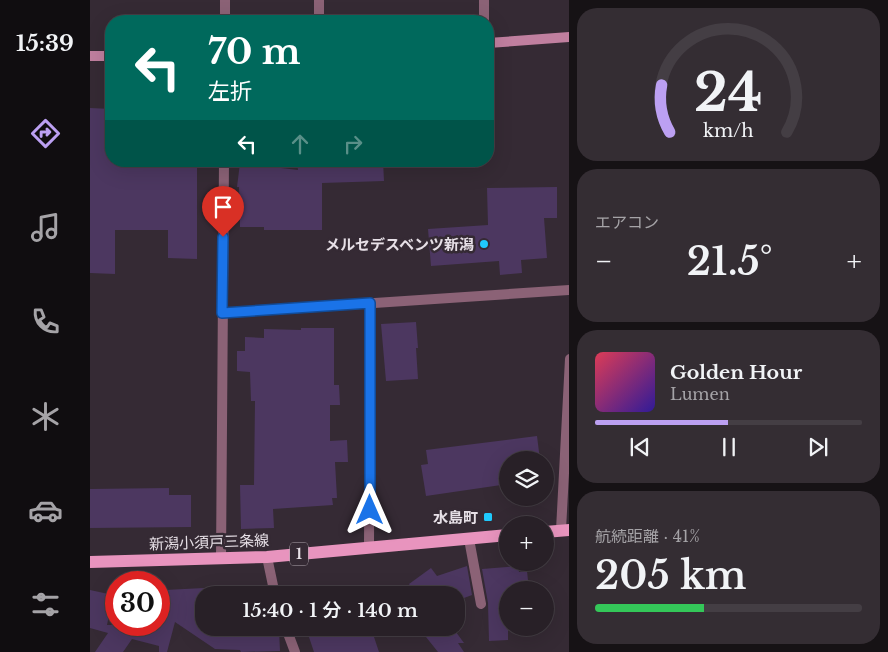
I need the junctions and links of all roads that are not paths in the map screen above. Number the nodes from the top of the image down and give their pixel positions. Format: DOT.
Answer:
graph roads {
  1 [pos="225,0"];
  2 [pos="319,0"];
  3 [pos="484,0"];
  4 [pos="225,15"];
  5 [pos="319,15"];
  6 [pos="484,15"];
  7 [pos="569,37"];
  8 [pos="494,43"];
  9 [pos="90,56"];
  10 [pos="105,56"];
  11 [pos="224,167"];
  12 [pos="569,290"];
  13 [pos="370,303"];
  14 [pos="222,313"];
  15 [pos="569,359"];
  16 [pos="565,530"];
  17 [pos="499,536"];
  18 [pos="470,538"];
  19 [pos="370,548"];
  20 [pos="267,557"];
  21 [pos="221,559"];
  22 [pos="90,562"];
  23 [pos="273,586"];
  24 [pos="481,604"];
  25 [pos="289,636"];
  26 [pos="295,652"];
  1 -- 4 [label="street"];
  2 -- 5 [label="street"];
  3 -- 6 [label="street"];
  7 -- 8 [label="street"];
  9 -- 10 [label="street"];
  11 -- 14 [label="street"];
  12 -- 13 [label="street"];
  13 -- 14 [label="street"];
  13 -- 19 [label="street"];
  14 -- 21 [label="street"];
  15 -- 16 [label="street"];
  17 -- 18 [label="main road, 新潟小須戸三条線 / 1"];
  18 -- 19 [label="main road, 新潟小須戸三条線 / 1"];
  18 -- 24 [label="street"];
  19 -- 20 [label="main road, 新潟小須戸三条線 / 1"];
  20 -- 21 [label="main road, 新潟小須戸三条線 / 1"];
  20 -- 23 [label="street"];
  21 -- 22 [label="main road, 新潟小須戸三条線 / 1"];
  25 -- 26 [label="street"];
}
